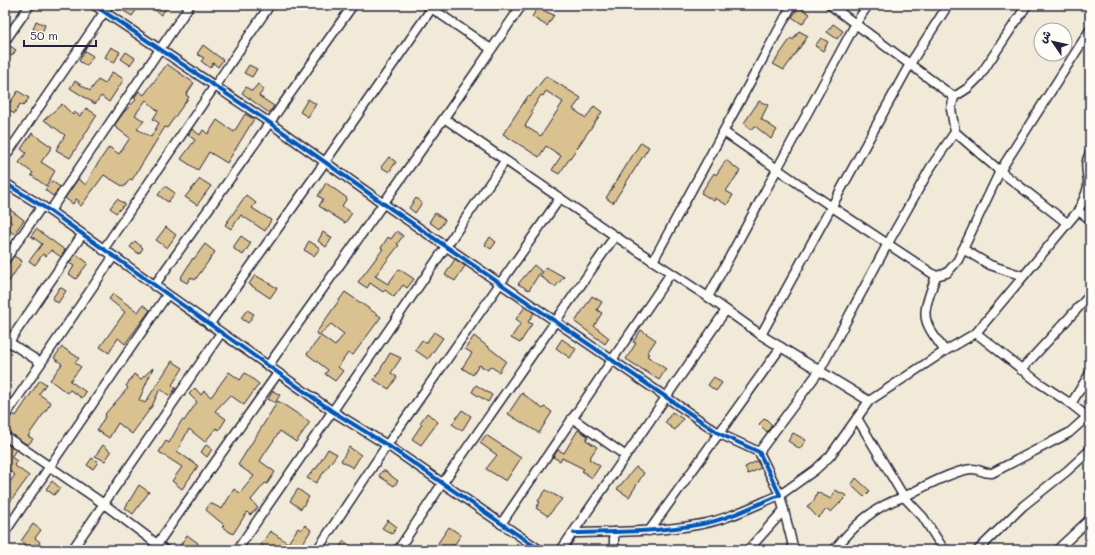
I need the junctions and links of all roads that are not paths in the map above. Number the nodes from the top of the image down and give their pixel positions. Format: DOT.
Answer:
graph roads {
  1 [pos="30,5"];
  2 [pos="94,5"];
  3 [pos="109,5"];
  4 [pos="190,5"];
  5 [pos="270,5"];
  6 [pos="353,5"];
  7 [pos="522,5"];
  8 [pos="792,5"];
  9 [pos="830,5"];
  10 [pos="868,5"];
  11 [pos="948,5"];
  12 [pos="1027,5"];
  13 [pos="431,6"];
  14 [pos="104,12"];
  15 [pos="856,23"];
  16 [pos="1090,30"];
  17 [pos="5,41"];
  18 [pos="159,49"];
  19 [pos="491,49"];
  20 [pos="910,64"];
  21 [pos="215,86"];
  22 [pos="954,97"];
  23 [pos="444,118"];
  24 [pos="270,123"];
  25 [pos="724,132"];
  26 [pos="955,132"];
  27 [pos="1090,153"];
  28 [pos="5,157"];
  29 [pos="506,161"];
  30 [pos="326,162"];
  31 [pos="776,169"];
  32 [pos="1000,171"];
  33 [pos="5,182"];
  34 [pos="1089,184"];
  35 [pos="560,198"];
  36 [pos="384,204"];
  37 [pos="42,206"];
  38 [pos="832,207"];
  39 [pos="50,211"];
  40 [pos="1078,211"];
  41 [pos="1090,219"];
  42 [pos="1067,223"];
  43 [pos="82,235"];
  44 [pos="615,236"];
  45 [pos="887,245"];
  46 [pos="446,247"];
  47 [pos="963,249"];
  48 [pos="103,250"];
  49 [pos="113,257"];
  50 [pos="5,260"];
  51 [pos="653,260"];
  52 [pos="671,273"];
  53 [pos="936,276"];
  54 [pos="1023,276"];
  55 [pos="502,284"];
  56 [pos="154,286"];
  57 [pos="167,295"];
  58 [pos="1090,295"];
  59 [pos="708,297"];
  60 [pos="726,310"];
  61 [pos="556,320"];
  62 [pos="209,325"];
  63 [pos="221,333"];
  64 [pos="976,333"];
  65 [pos="762,335"];
  66 [pos="7,340"];
  67 [pos="781,347"];
  68 [pos="945,351"];
  69 [pos="611,359"];
  70 [pos="41,363"];
  71 [pos="268,366"];
  72 [pos="820,370"];
  73 [pos="1021,370"];
  74 [pos="278,373"];
  75 [pos="1090,373"];
  76 [pos="666,396"];
  77 [pos="868,401"];
  78 [pos="1072,404"];
  79 [pos="332,411"];
  80 [pos="5,416"];
  81 [pos="572,418"];
  82 [pos="857,418"];
  83 [pos="1089,418"];
  84 [pos="720,434"];
  85 [pos="5,436"];
  86 [pos="387,445"];
  87 [pos="1090,450"];
  88 [pos="759,452"];
  89 [pos="626,456"];
  90 [pos="50,467"];
  91 [pos="442,484"];
  92 [pos="780,495"];
  93 [pos="904,497"];
  94 [pos="104,504"];
  95 [pos="784,510"];
  96 [pos="1090,519"];
  97 [pos="501,524"];
  98 [pos="649,531"];
  99 [pos="5,532"];
  100 [pos="614,532"];
  101 [pos="574,533"];
  102 [pos="155,548"];
  103 [pos="72,550"];
  104 [pos="165,550"];
  105 [pos="238,550"];
  106 [pos="317,550"];
  107 [pos="398,550"];
  108 [pos="540,550"];
  109 [pos="562,550"];
  110 [pos="614,550"];
  111 [pos="748,550"];
  112 [pos="795,550"];
  113 [pos="834,550"];
  114 [pos="944,550"];
  115 [pos="978,550"];
  116 [pos="1057,550"];
  1 -- 17 [label="street"];
  2 -- 14 [label="street"];
  3 -- 14 [label="street"];
  4 -- 18 [label="street"];
  5 -- 21 [label="street"];
  6 -- 24 [label="street"];
  7 -- 19 [label="street"];
  8 -- 25 [label="street"];
  9 -- 15 [label="street"];
  10 -- 15 [label="street"];
  11 -- 20 [label="street"];
  12 -- 22 [label="street"];
  13 -- 19 [label="street"];
  13 -- 30 [label="street"];
  14 -- 18 [label="street"];
  14 -- 28 [label="street"];
  15 -- 20 [label="street"];
  15 -- 31 [label="street"];
  16 -- 32 [label="street"];
  18 -- 21 [label="street"];
  18 -- 39 [label="street"];
  19 -- 23 [label="street"];
  20 -- 22 [label="street"];
  20 -- 38 [label="street"];
  21 -- 24 [label="street"];
  21 -- 48 [label="street"];
  22 -- 26 [label="street"];
  23 -- 29 [label="street"];
  23 -- 36 [label="street"];
  24 -- 30 [label="street"];
  24 -- 56 [label="street"];
  25 -- 31 [label="street"];
  25 -- 51 [label="street"];
  26 -- 32 [label="street"];
  26 -- 45 [label="street"];
  27 -- 34 [label="street"];
  29 -- 35 [label="street"];
  29 -- 46 [label="street"];
  30 -- 36 [label="street"];
  30 -- 62 [label="street"];
  31 -- 38 [label="street"];
  31 -- 59 [label="street"];
  32 -- 42 [label="street"];
  32 -- 47 [label="street"];
  33 -- 37 [label="street"];
  34 -- 40 [label="street"];
  35 -- 44 [label="street"];
  35 -- 55 [label="street"];
  36 -- 46 [label="street"];
  36 -- 71 [label="street"];
  37 -- 39 [label="street"];
  37 -- 50 [label="street"];
  38 -- 45 [label="street"];
  38 -- 65 [label="street"];
  39 -- 43 [label="street"];
  40 -- 41 [label="street"];
  40 -- 42 [label="street"];
  42 -- 54 [label="street"];
  43 -- 48 [label="street"];
  43 -- 66 [label="street"];
  44 -- 51 [label="street"];
  44 -- 61 [label="street"];
  45 -- 53 [label="street"];
  45 -- 72 [label="street"];
  46 -- 55 [label="street"];
  46 -- 79 [label="street"];
  47 -- 53 [label="street"];
  47 -- 54 [label="street"];
  48 -- 49 [label="street"];
  49 -- 56 [label="street"];
  49 -- 70 [label="street"];
  51 -- 52 [label="street"];
  52 -- 59 [label="street"];
  52 -- 69 [label="street"];
  53 -- 68 [label="street"];
  54 -- 64 [label="street"];
  55 -- 61 [label="street"];
  55 -- 86 [label="street"];
  56 -- 57 [label="street"];
  57 -- 62 [label="street"];
  57 -- 90 [label="street"];
  58 -- 73 [label="street"];
  59 -- 60 [label="street"];
  60 -- 65 [label="street"];
  60 -- 76 [label="street"];
  61 -- 69 [label="street"];
  61 -- 91 [label="street"];
  62 -- 63 [label="street"];
  63 -- 71 [label="street"];
  63 -- 94 [label="street"];
  64 -- 68 [label="street"];
  64 -- 73 [label="street"];
  65 -- 67 [label="street"];
  66 -- 70 [label="street"];
  67 -- 72 [label="street"];
  67 -- 84 [label="street"];
  68 -- 77 [label="street"];
  69 -- 76 [label="street"];
  69 -- 81 [label="street"];
  70 -- 80 [label="street"];
  71 -- 74 [label="street"];
  72 -- 77 [label="street"];
  72 -- 88 [label="street"];
  73 -- 78 [label="street"];
  74 -- 79 [label="street"];
  74 -- 102 [label="street"];
  75 -- 78 [label="street"];
  76 -- 84 [label="street"];
  76 -- 89 [label="street"];
  77 -- 82 [label="street"];
  78 -- 83 [label="street"];
  79 -- 86 [label="street"];
  79 -- 105 [label="street"];
  81 -- 89 [label="street"];
  81 -- 97 [label="street"];
  82 -- 92 [label="street"];
  82 -- 93 [label="street"];
  83 -- 93 [label="street"];
  84 -- 88 [label="street"];
  84 -- 98 [label="street"];
  85 -- 90 [label="street"];
  86 -- 91 [label="street"];
  86 -- 106 [label="street"];
  87 -- 115 [label="street"];
  88 -- 92 [label="street"];
  89 -- 101 [label="street"];
  90 -- 94 [label="street"];
  90 -- 99 [label="street"];
  91 -- 97 [label="street"];
  91 -- 107 [label="street"];
  92 -- 95 [label="street"];
  92 -- 98 [label="street"];
  93 -- 113 [label="street"];
  93 -- 114 [label="street"];
  94 -- 102 [label="street"];
  94 -- 103 [label="street"];
  95 -- 111 [label="street"];
  95 -- 112 [label="street"];
  96 -- 116 [label="street"];
  97 -- 108 [label="street"];
  98 -- 100 [label="street"];
  100 -- 101 [label="street"];
  100 -- 110 [label="street"];
  101 -- 109 [label="street"];
  102 -- 104 [label="street"];
}
